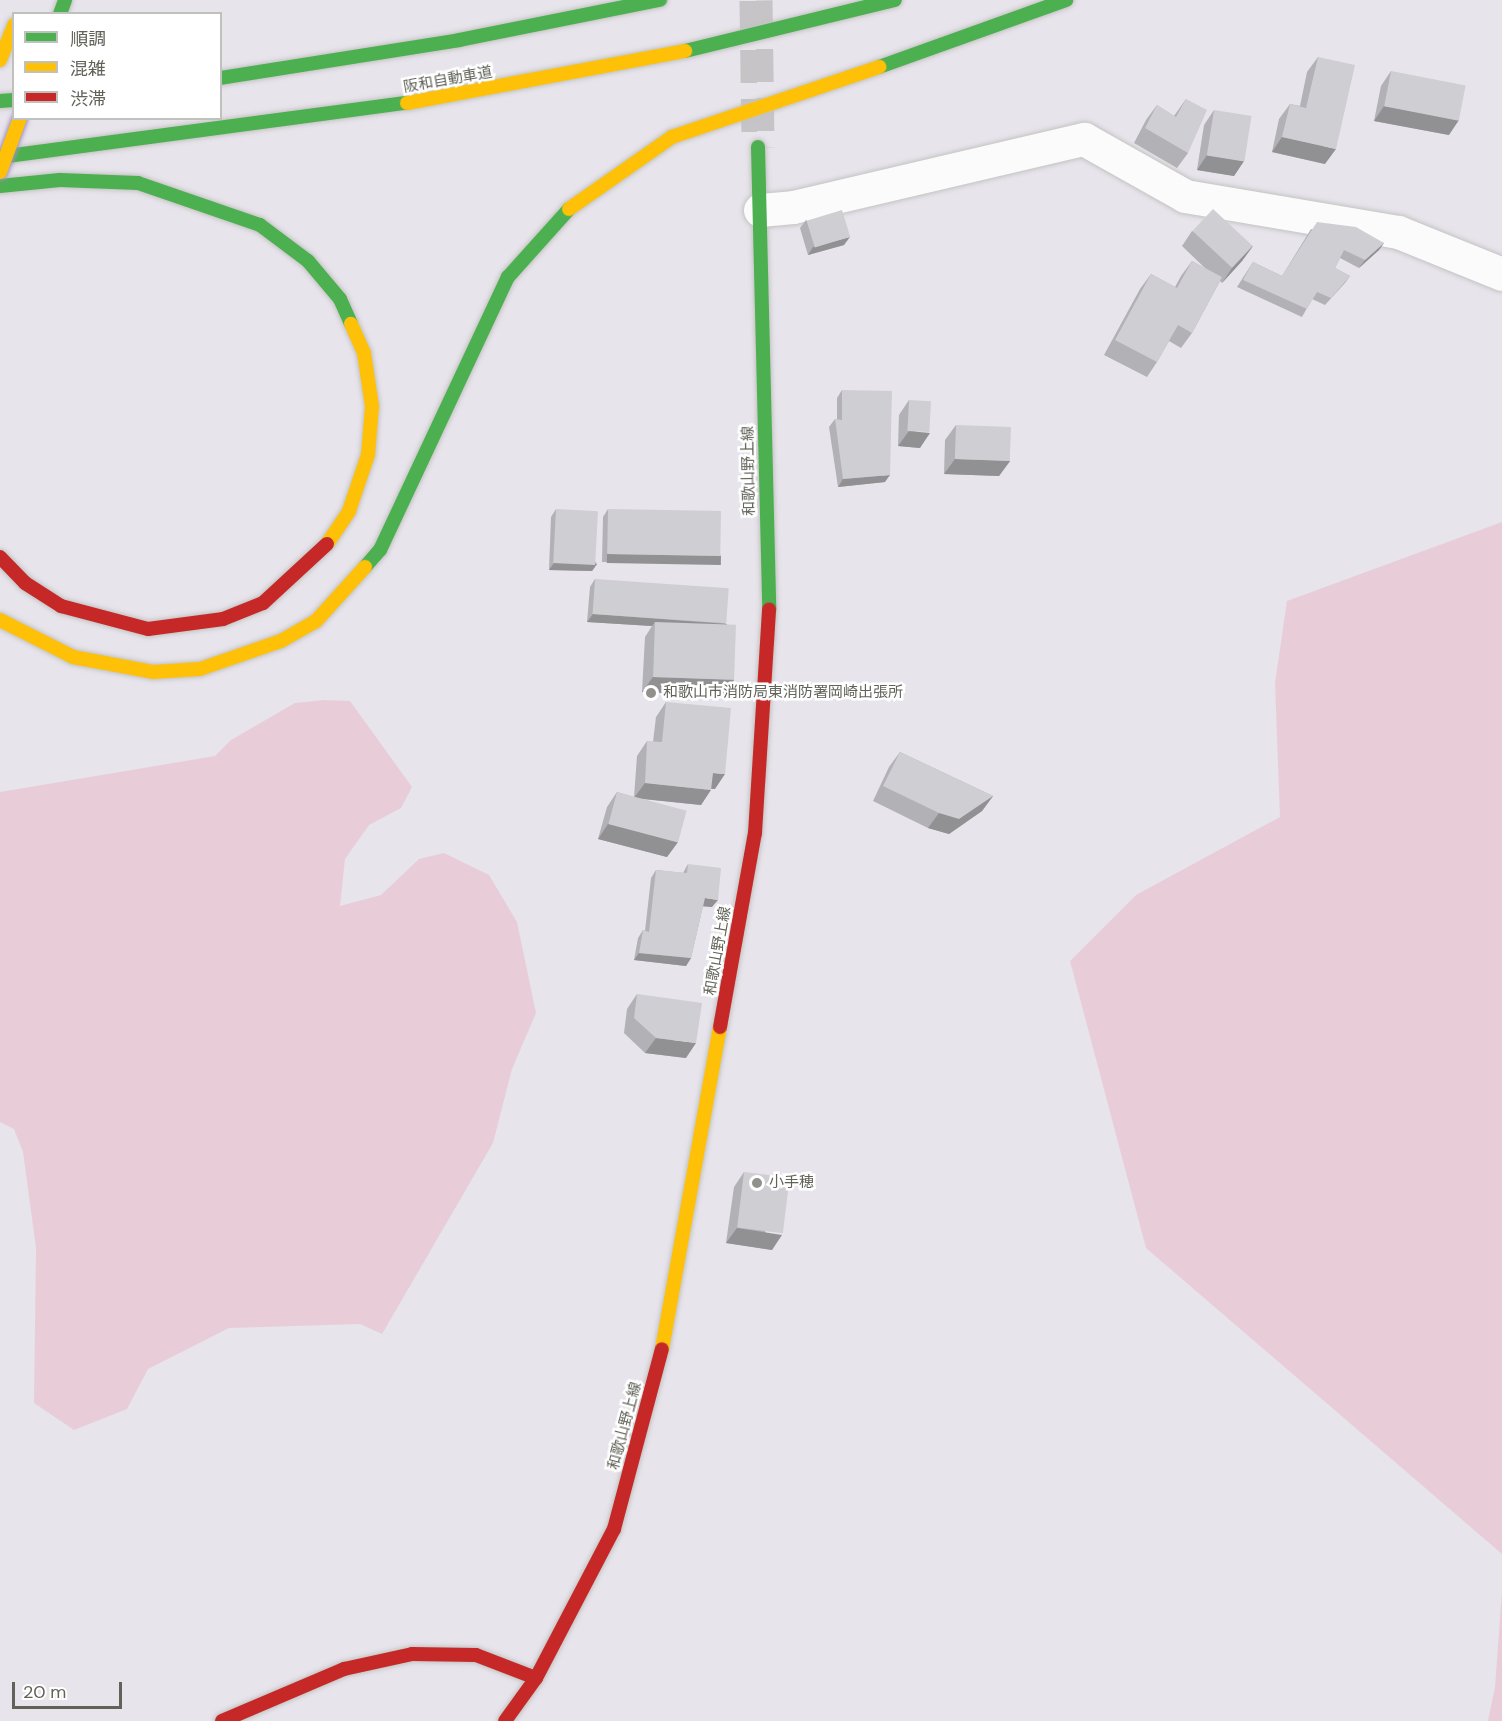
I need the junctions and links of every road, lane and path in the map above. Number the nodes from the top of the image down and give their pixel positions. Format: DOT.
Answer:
graph roads {
  1 [pos="660,0"];
  2 [pos="895,0"];
  3 [pos="1066,0"];
  4 [pos="12,30"];
  5 [pos="0,60"];
  6 [pos="222,78"];
  7 [pos="19,120"];
  8 [pos="758,147"];
  9 [pos="0,157"];
  10 [pos="0,172"];
  11 [pos="0,186"];
  12 [pos="760,210"];
  13 [pos="1502,274"];
  14 [pos="0,556"];
  15 [pos="0,620"];
  16 [pos="536,1678"];
  17 [pos="222,1721"];
  18 [pos="506,1721"];
  1 -- 6 [label="main road"];
  2 -- 9 [label="main road, 阪和自動車道"];
  3 -- 15 [label="main road"];
  4 -- 5 [label="main road"];
  7 -- 10 [label="main road, bridge"];
  8 -- 12 [label="main road, 和歌山野上線"];
  11 -- 14 [label="main road"];
  12 -- 13 [label="street"];
  12 -- 16 [label="main road, 和歌山野上線"];
  16 -- 17 [label="main road"];
  16 -- 18 [label="main road, 和歌山野上線"];
}
